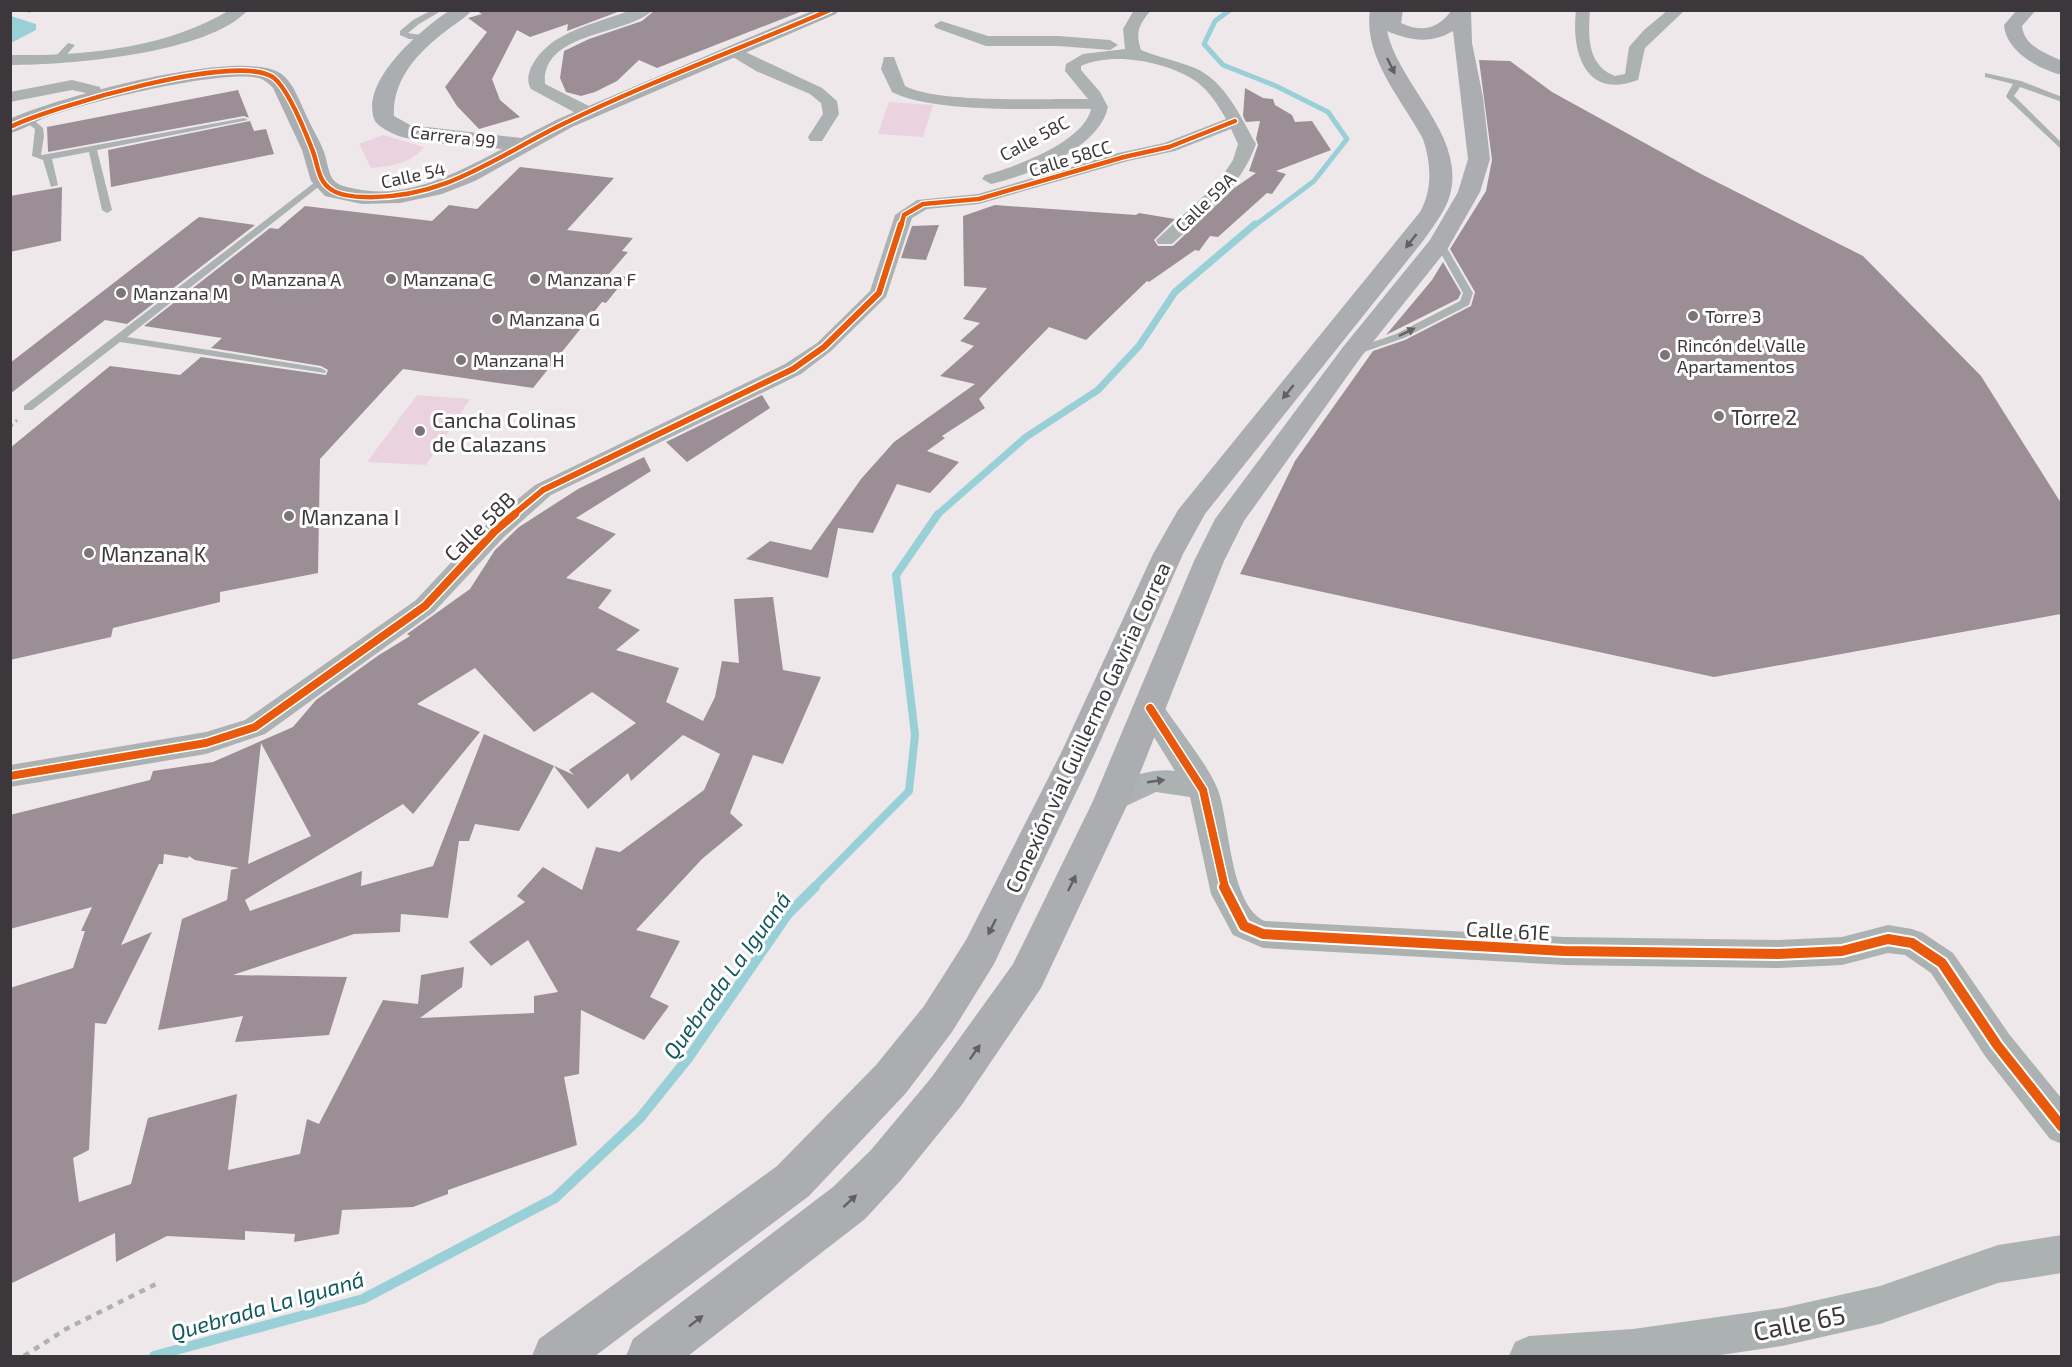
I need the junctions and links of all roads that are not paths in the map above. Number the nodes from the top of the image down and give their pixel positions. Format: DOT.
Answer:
graph roads {
  1 [pos="241,10"];
  2 [pos="463,10"];
  3 [pos="646,10"];
  4 [pos="830,10"];
  5 [pos="1144,10"];
  6 [pos="1379,10"];
  7 [pos="1394,10"];
  8 [pos="1583,10"];
  9 [pos="1678,10"];
  10 [pos="2027,10"];
  11 [pos="437,11"];
  12 [pos="1462,11"];
  13 [pos="941,25"];
  14 [pos="403,33"];
  15 [pos="424,38"];
  16 [pos="396,40"];
  17 [pos="71,45"];
  18 [pos="1133,50"];
  19 [pos="733,51"];
  20 [pos="59,58"];
  21 [pos="10,60"];
  22 [pos="889,60"];
  23 [pos="2061,69"];
  24 [pos="1988,75"];
  25 [pos="2018,83"];
  26 [pos="10,97"];
  27 [pos="95,97"];
  28 [pos="2061,100"];
  29 [pos="1098,104"];
  30 [pos="589,113"];
  31 [pos="244,120"];
  32 [pos="1235,122"];
  33 [pos="19,123"];
  34 [pos="816,137"];
  35 [pos="489,141"];
  36 [pos="524,145"];
  37 [pos="2061,148"];
  38 [pos="93,150"];
  39 [pos="47,158"];
  40 [pos="322,181"];
  41 [pos="54,184"];
  42 [pos="379,198"];
  43 [pos="107,210"];
  44 [pos="910,210"];
  45 [pos="1165,240"];
  46 [pos="1440,243"];
  47 [pos="116,338"];
  48 [pos="1352,352"];
  49 [pos="321,371"];
  50 [pos="28,408"];
  51 [pos="1150,708"];
  52 [pos="10,777"];
  53 [pos="1203,790"];
  54 [pos="1111,801"];
  55 [pos="2061,1127"];
  56 [pos="2061,1254"];
  57 [pos="556,1356"];
  58 [pos="650,1356"];
  59 [pos="1529,1356"];
  1 -- 20 [label="street"];
  2 -- 15 [label="street, Carrera 99"];
  3 -- 30 [label="street"];
  4 -- 19 [label="street, Calle 54"];
  5 -- 18 [label="street"];
  6 -- 57 [label="highway, Conexión vial Guillermo Gaviria Correa, one-way"];
  7 -- 12 [label="highway"];
  8 -- 9 [label="street"];
  10 -- 23 [label="street"];
  11 -- 14 [label="lane"];
  12 -- 46 [label="highway, Conexión vial Guillermo Gaviria Correa"];
  13 -- 18 [label="street"];
  14 -- 15 [label="lane"];
  14 -- 16 [label="lane"];
  15 -- 35 [label="street, Carrera 99"];
  17 -- 20 [label="lane"];
  18 -- 29 [label="street"];
  18 -- 32 [label="street, Calle 59A"];
  19 -- 30 [label="street, Calle 54"];
  19 -- 34 [label="street"];
  20 -- 21 [label="street"];
  22 -- 29 [label="street, Calle 58C"];
  24 -- 25 [label="lane"];
  25 -- 28 [label="lane"];
  25 -- 37 [label="lane"];
  26 -- 27 [label="street"];
  27 -- 33 [label="street"];
  27 -- 40 [label="street"];
  29 -- 44 [label="street, Calle 58C"];
  30 -- 36 [label="street, Calle 54"];
  31 -- 38 [label="lane"];
  32 -- 44 [label="street, Calle 58CC"];
  32 -- 45 [label="street, Calle 59A"];
  33 -- 39 [label="lane"];
  35 -- 36 [label="street, Carrera 99"];
  35 -- 42 [label="street, Calle 54"];
  36 -- 42 [label="street, Calle 54"];
  38 -- 39 [label="lane"];
  38 -- 43 [label="lane"];
  39 -- 41 [label="lane"];
  40 -- 42 [label="street, Calle 54"];
  40 -- 47 [label="lane"];
  44 -- 52 [label="street, Calle 58B"];
  46 -- 48 [label="highway, Conexión vial Guillermo Gaviria Correa"];
  48 -- 46 [label="lane, one-way"];
  47 -- 49 [label="lane"];
  47 -- 50 [label="lane"];
  48 -- 51 [label="highway, Conexión vial Guillermo Gaviria Correa"];
  51 -- 53 [label="street"];
  51 -- 54 [label="highway, Conexión vial Guillermo Gaviria Correa"];
  54 -- 53 [label="street, one-way"];
  53 -- 55 [label="street, Calle 61E"];
  58 -- 54 [label="highway, Conexión vial Guillermo Gaviria Correa, one-way"];
  56 -- 59 [label="street, Calle 65"];
}
